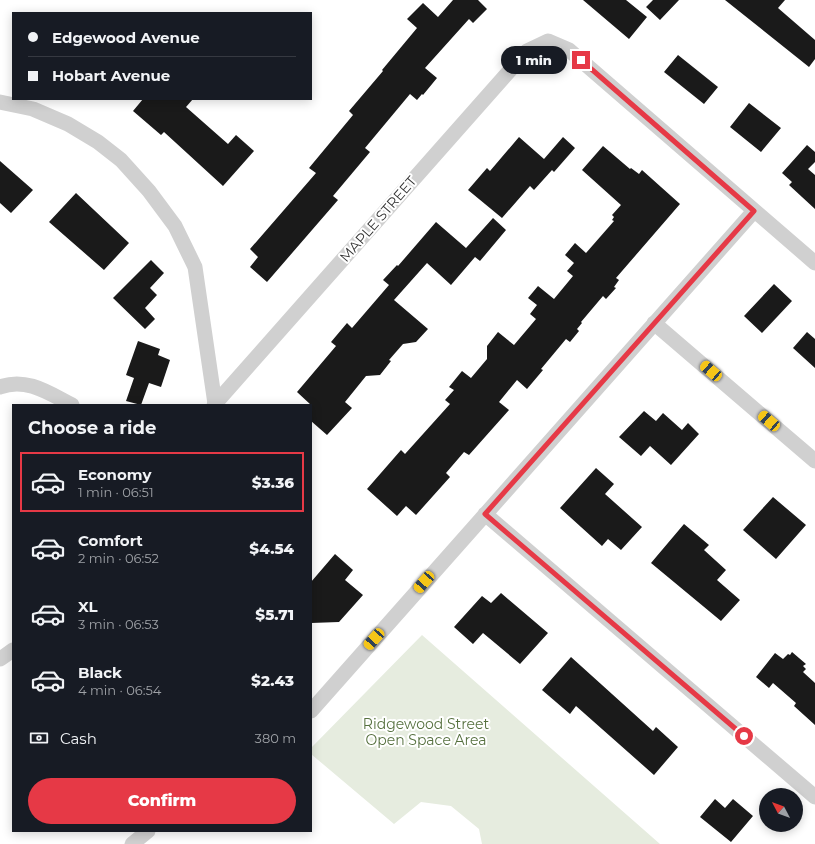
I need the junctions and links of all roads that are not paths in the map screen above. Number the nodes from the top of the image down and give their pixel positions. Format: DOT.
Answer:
graph roads {
  1 [pos="0,102"];
  2 [pos="754,211"];
  3 [pos="815,263"];
  4 [pos="654,323"];
  5 [pos="0,387"];
  6 [pos="70,404"];
  7 [pos="215,404"];
  8 [pos="815,461"];
  9 [pos="485,514"];
  10 [pos="12,651"];
  11 [pos="0,659"];
  12 [pos="312,708"];
  13 [pos="815,797"];
  14 [pos="147,832"];
  15 [pos="132,844"];
  1 -- 7 [label="street"];
  2 -- 3 [label="street"];
  2 -- 4 [label="street"];
  2 -- 7 [label="street, MAPLE STREET"];
  4 -- 8 [label="street"];
  4 -- 9 [label="street"];
  5 -- 6 [label="street"];
  9 -- 12 [label="street"];
  9 -- 13 [label="street"];
  10 -- 11 [label="street"];
  14 -- 15 [label="street"];
}
